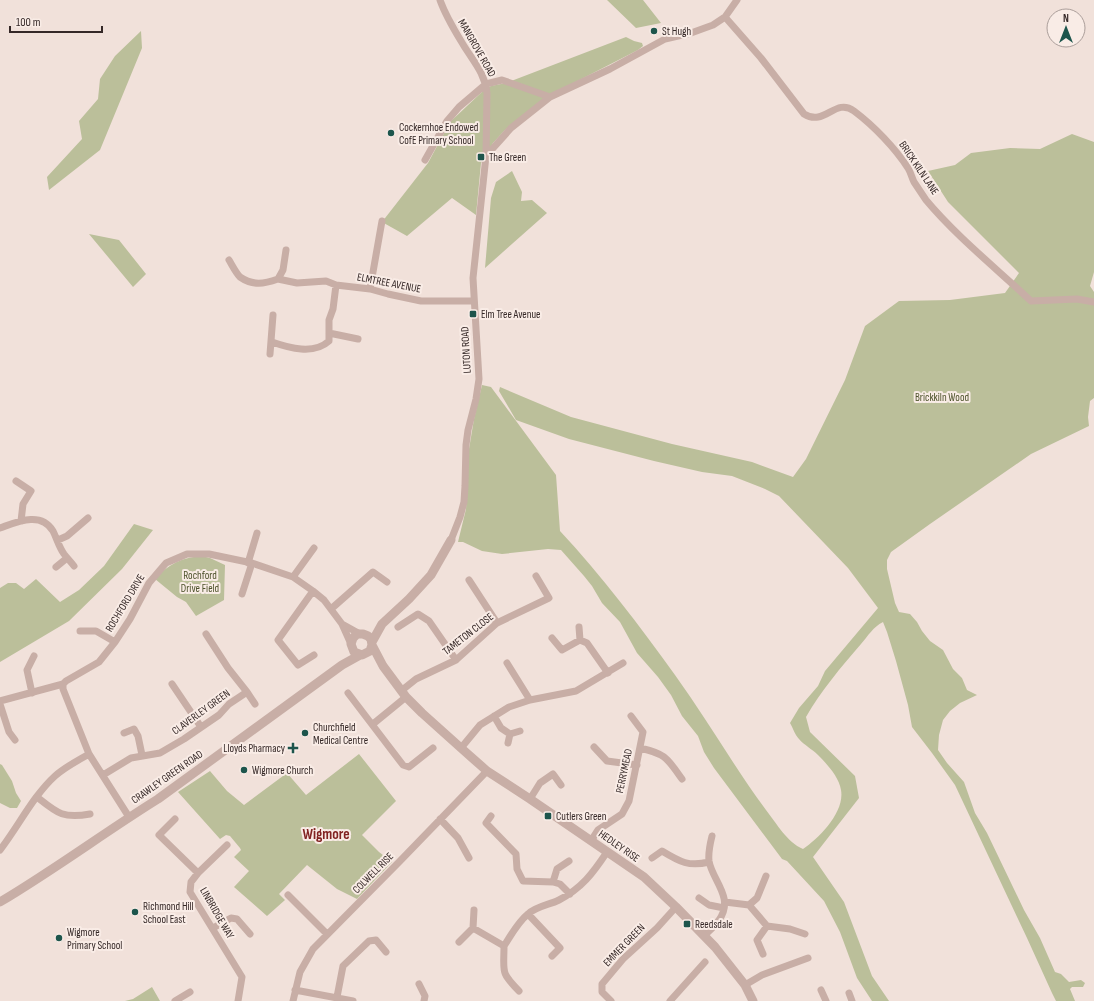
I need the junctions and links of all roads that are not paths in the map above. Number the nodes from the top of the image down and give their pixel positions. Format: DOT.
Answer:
graph roads {
  1 [pos="440,0"];
  2 [pos="737,0"];
  3 [pos="725,17"];
  4 [pos="486,84"];
  5 [pos="550,97"];
  6 [pos="486,156"];
  7 [pos="425,160"];
  8 [pos="382,221"];
  9 [pos="286,250"];
  10 [pos="229,260"];
  11 [pos="278,279"];
  12 [pos="336,285"];
  13 [pos="370,289"];
  14 [pos="474,301"];
  15 [pos="1094,302"];
  16 [pos="273,315"];
  17 [pos="329,333"];
  18 [pos="358,339"];
  19 [pos="272,342"];
  20 [pos="270,354"];
  21 [pos="16,481"];
  22 [pos="88,518"];
  23 [pos="21,521"];
  24 [pos="0,528"];
  25 [pos="257,534"];
  26 [pos="58,540"];
  27 [pos="451,540"];
  28 [pos="314,548"];
  29 [pos="67,558"];
  30 [pos="250,563"];
  31 [pos="74,566"];
  32 [pos="56,567"];
  33 [pos="536,576"];
  34 [pos="293,578"];
  35 [pos="469,580"];
  36 [pos="387,582"];
  37 [pos="313,591"];
  38 [pos="242,594"];
  39 [pos="331,609"];
  40 [pos="497,623"];
  41 [pos="342,624"];
  42 [pos="382,624"];
  43 [pos="398,627"];
  44 [pos="579,627"];
  45 [pos="80,630"];
  46 [pos="206,634"];
  47 [pos="362,634"];
  48 [pos="552,638"];
  49 [pos="580,640"];
  50 [pos="115,642"];
  51 [pos="372,643"];
  52 [pos="351,646"];
  53 [pos="314,655"];
  54 [pos="362,655"];
  55 [pos="34,656"];
  56 [pos="456,660"];
  57 [pos="507,663"];
  58 [pos="623,663"];
  59 [pos="342,665"];
  60 [pos="383,666"];
  61 [pos="608,673"];
  62 [pos="63,684"];
  63 [pos="172,684"];
  64 [pos="247,692"];
  65 [pos="32,693"];
  66 [pos="348,693"];
  67 [pos="404,694"];
  68 [pos="530,700"];
  69 [pos="0,701"];
  70 [pos="0,704"];
  71 [pos="255,704"];
  72 [pos="494,716"];
  73 [pos="632,716"];
  74 [pos="372,724"];
  75 [pos="201,727"];
  76 [pos="520,731"];
  77 [pos="124,733"];
  78 [pos="510,734"];
  79 [pos="15,740"];
  80 [pos="508,743"];
  81 [pos="594,747"];
  82 [pos="433,748"];
  83 [pos="461,748"];
  84 [pos="640,748"];
  85 [pos="88,754"];
  86 [pos="142,755"];
  87 [pos="636,765"];
  88 [pos="487,771"];
  89 [pos="103,775"];
  90 [pos="682,779"];
  91 [pos="561,785"];
  92 [pos="37,797"];
  93 [pos="530,799"];
  94 [pos="90,814"];
  95 [pos="491,816"];
  96 [pos="129,817"];
  97 [pos="175,819"];
  98 [pos="440,819"];
  99 [pos="712,836"];
  100 [pos="591,840"];
  101 [pos="228,845"];
  102 [pos="0,850"];
  103 [pos="607,852"];
  104 [pos="469,858"];
  105 [pos="652,858"];
  106 [pos="569,861"];
  107 [pos="709,862"];
  108 [pos="198,873"];
  109 [pos="766,876"];
  110 [pos="553,882"];
  111 [pos="570,894"];
  112 [pos="288,895"];
  113 [pos="699,898"];
  114 [pos="0,902"];
  115 [pos="724,905"];
  116 [pos="749,905"];
  117 [pos="676,907"];
  118 [pos="474,910"];
  119 [pos="528,914"];
  120 [pos="767,926"];
  121 [pos="213,928"];
  122 [pos="473,928"];
  123 [pos="250,934"];
  124 [pos="327,934"];
  125 [pos="805,934"];
  126 [pos="704,936"];
  127 [pos="459,942"];
  128 [pos="504,946"];
  129 [pos="386,952"];
  130 [pos="763,954"];
  131 [pos="552,956"];
  132 [pos="808,958"];
  133 [pos="705,962"];
  134 [pos="419,984"];
  135 [pos="745,984"];
  136 [pos="295,990"];
  137 [pos="821,990"];
  138 [pos="519,991"];
  139 [pos="190,992"];
  140 [pos="849,993"];
  141 [pos="337,997"];
  142 [pos="175,1001"];
  143 [pos="238,1001"];
  144 [pos="293,1001"];
  145 [pos="353,1001"];
  146 [pos="424,1001"];
  147 [pos="611,1001"];
  148 [pos="670,1001"];
  149 [pos="753,1001"];
  150 [pos="826,1001"];
  151 [pos="852,1001"];
  1 -- 4 [label="street, MANGROVE ROAD"];
  2 -- 3 [label="street"];
  3 -- 5 [label="street"];
  3 -- 15 [label="street, BRICK KILN LANE"];
  4 -- 5 [label="street"];
  4 -- 6 [label="street, MANGROVE ROAD"];
  4 -- 7 [label="street"];
  5 -- 6 [label="street"];
  6 -- 14 [label="street, LUTON ROAD"];
  8 -- 13 [label="street"];
  9 -- 11 [label="street"];
  10 -- 11 [label="street"];
  11 -- 12 [label="street, ELMTREE AVENUE"];
  12 -- 13 [label="street, ELMTREE AVENUE"];
  12 -- 17 [label="street"];
  13 -- 14 [label="street, ELMTREE AVENUE"];
  14 -- 27 [label="street, LUTON ROAD"];
  16 -- 19 [label="street"];
  17 -- 18 [label="street"];
  17 -- 19 [label="street"];
  19 -- 20 [label="street"];
  21 -- 23 [label="street"];
  22 -- 26 [label="street"];
  23 -- 24 [label="street"];
  23 -- 26 [label="street"];
  25 -- 30 [label="street"];
  26 -- 29 [label="street"];
  27 -- 42 [label="street"];
  28 -- 34 [label="street"];
  29 -- 31 [label="street"];
  29 -- 32 [label="street"];
  30 -- 34 [label="street, ROCHFORD DRIVE"];
  30 -- 38 [label="street"];
  30 -- 50 [label="street, ROCHFORD DRIVE"];
  33 -- 40 [label="street, TAMETON CLOSE"];
  34 -- 37 [label="street, ROCHFORD DRIVE"];
  35 -- 40 [label="street"];
  36 -- 39 [label="street"];
  37 -- 39 [label="street, ROCHFORD DRIVE"];
  37 -- 53 [label="street"];
  39 -- 41 [label="street, ROCHFORD DRIVE"];
  40 -- 56 [label="street, TAMETON CLOSE"];
  41 -- 47 [label="street, ROCHFORD DRIVE"];
  41 -- 52 [label="street, ROCHFORD DRIVE"];
  42 -- 47 [label="street"];
  42 -- 51 [label="street"];
  43 -- 56 [label="street"];
  44 -- 49 [label="street"];
  45 -- 50 [label="street"];
  46 -- 64 [label="street, CLAVERLEY GREEN"];
  47 -- 51 [label="street"];
  47 -- 52 [label="street"];
  48 -- 49 [label="street"];
  49 -- 61 [label="street"];
  50 -- 62 [label="street, ROCHFORD DRIVE"];
  51 -- 54 [label="street"];
  51 -- 60 [label="street, HEDLEY RISE"];
  52 -- 54 [label="street"];
  52 -- 59 [label="street, CRAWLEY GREEN ROAD"];
  54 -- 59 [label="street, CRAWLEY GREEN ROAD"];
  54 -- 60 [label="street, HEDLEY RISE"];
  55 -- 65 [label="street"];
  56 -- 67 [label="street, TAMETON CLOSE"];
  57 -- 68 [label="street"];
  58 -- 61 [label="street"];
  59 -- 96 [label="street, CRAWLEY GREEN ROAD"];
  60 -- 67 [label="street, HEDLEY RISE"];
  61 -- 68 [label="street"];
  62 -- 65 [label="street, ROCHFORD DRIVE"];
  62 -- 85 [label="street"];
  63 -- 75 [label="street"];
  64 -- 71 [label="street"];
  64 -- 75 [label="street, CLAVERLEY GREEN"];
  65 -- 69 [label="street, ROCHFORD DRIVE"];
  66 -- 74 [label="street"];
  67 -- 74 [label="street, TAMETON CLOSE"];
  67 -- 83 [label="street, HEDLEY RISE"];
  68 -- 72 [label="street"];
  70 -- 79 [label="street"];
  72 -- 78 [label="street"];
  72 -- 83 [label="street"];
  73 -- 84 [label="street, PERRYMEAD"];
  74 -- 82 [label="street"];
  75 -- 86 [label="street, CLAVERLEY GREEN"];
  76 -- 78 [label="street"];
  77 -- 86 [label="street"];
  78 -- 80 [label="street"];
  81 -- 87 [label="street"];
  83 -- 88 [label="street, HEDLEY RISE"];
  84 -- 87 [label="street, PERRYMEAD"];
  84 -- 90 [label="street"];
  85 -- 89 [label="street"];
  85 -- 92 [label="street"];
  86 -- 89 [label="street, CLAVERLEY GREEN"];
  87 -- 100 [label="street, PERRYMEAD"];
  88 -- 93 [label="street, HEDLEY RISE"];
  88 -- 98 [label="street, COLWELL RISE"];
  89 -- 96 [label="street"];
  91 -- 93 [label="street"];
  92 -- 94 [label="street"];
  92 -- 102 [label="street"];
  93 -- 100 [label="street, HEDLEY RISE"];
  95 -- 110 [label="street"];
  96 -- 114 [label="street, CRAWLEY GREEN ROAD"];
  97 -- 108 [label="street"];
  98 -- 104 [label="street"];
  98 -- 124 [label="street, COLWELL RISE"];
  99 -- 107 [label="street"];
  100 -- 103 [label="street, HEDLEY RISE"];
  101 -- 108 [label="street, LINBRIDGE WAY"];
  103 -- 111 [label="street"];
  103 -- 117 [label="street, HEDLEY RISE"];
  105 -- 107 [label="street"];
  106 -- 110 [label="street"];
  107 -- 115 [label="street"];
  108 -- 121 [label="street, LINBRIDGE WAY"];
  109 -- 116 [label="street"];
  110 -- 111 [label="street"];
  111 -- 119 [label="street"];
  112 -- 124 [label="street"];
  113 -- 115 [label="street"];
  115 -- 116 [label="street"];
  115 -- 126 [label="street"];
  116 -- 120 [label="street"];
  117 -- 126 [label="street, HEDLEY RISE"];
  117 -- 147 [label="street, EMMER GREEN"];
  118 -- 122 [label="street"];
  119 -- 128 [label="street"];
  119 -- 131 [label="street"];
  120 -- 125 [label="street"];
  120 -- 130 [label="street"];
  121 -- 123 [label="street"];
  121 -- 143 [label="street, LINBRIDGE WAY"];
  122 -- 127 [label="street"];
  122 -- 128 [label="street"];
  124 -- 136 [label="street, COLWELL RISE"];
  126 -- 135 [label="street, HEDLEY RISE"];
  128 -- 138 [label="street"];
  129 -- 141 [label="street"];
  132 -- 135 [label="street"];
  133 -- 148 [label="street"];
  134 -- 146 [label="street"];
  135 -- 149 [label="street, HEDLEY RISE"];
  136 -- 141 [label="street"];
  136 -- 144 [label="street, COLWELL RISE"];
  137 -- 150 [label="street"];
  139 -- 142 [label="street"];
  140 -- 151 [label="street"];
  141 -- 145 [label="street"];
}
